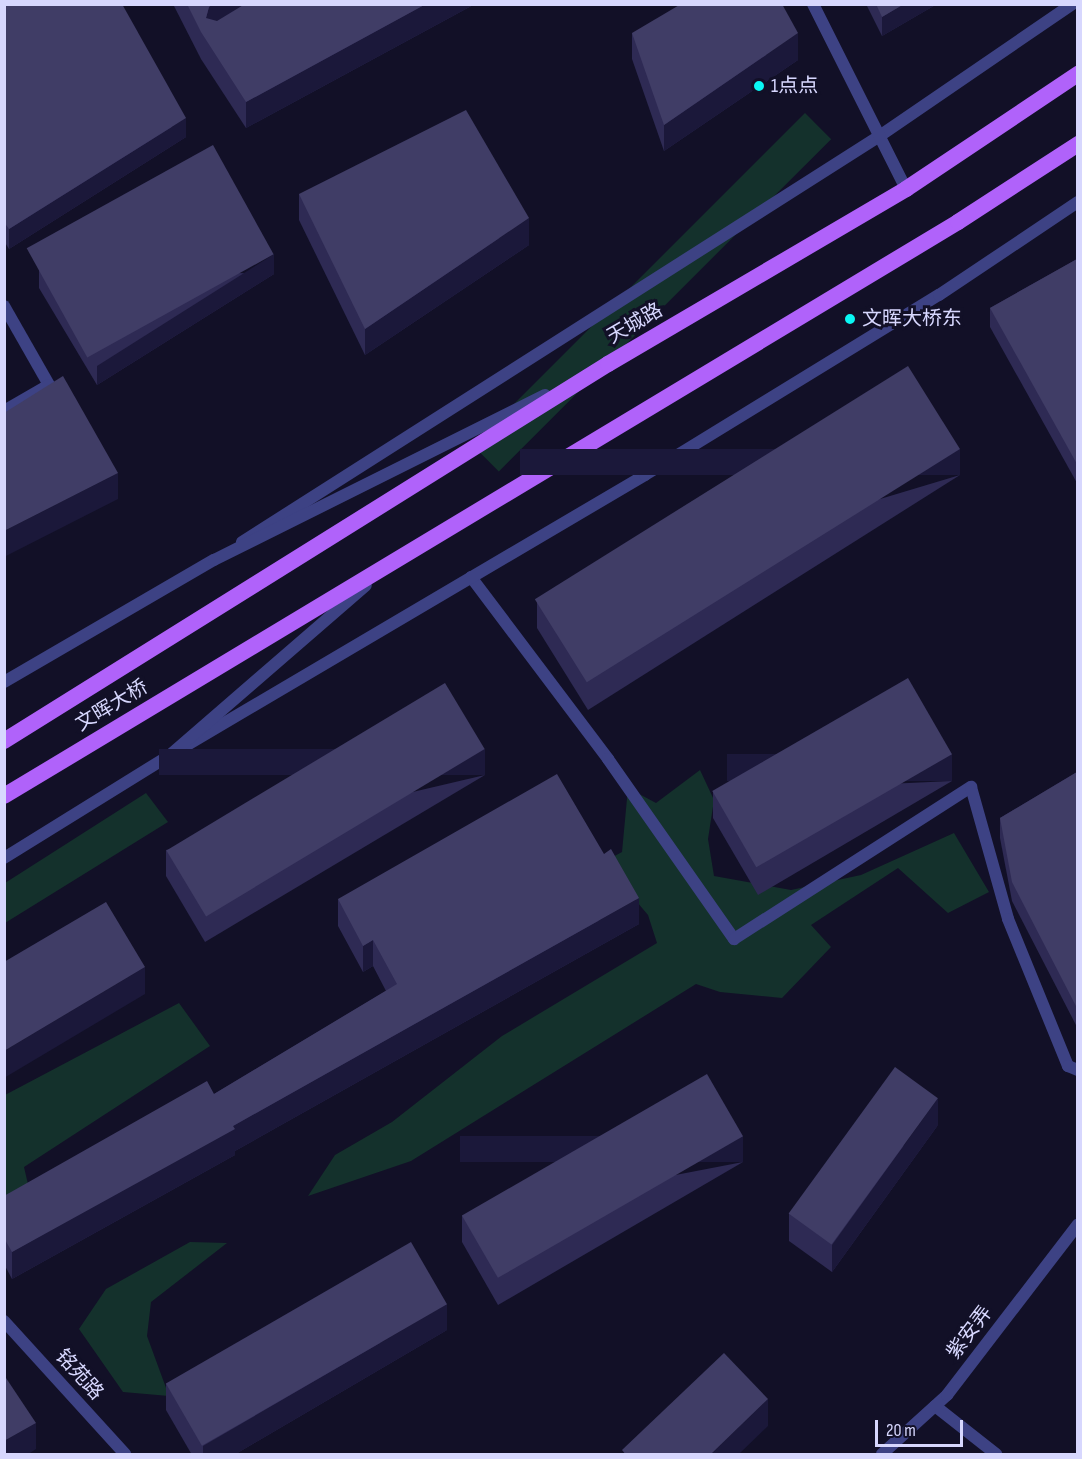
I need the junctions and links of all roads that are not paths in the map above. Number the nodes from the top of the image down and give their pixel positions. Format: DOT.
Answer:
graph roads {
  1 [pos="813,4"];
  2 [pos="1072,4"];
  3 [pos="1077,74"];
  4 [pos="881,135"];
  5 [pos="1077,144"];
  6 [pos="906,189"];
  7 [pos="1077,202"];
  8 [pos="4,306"];
  9 [pos="608,364"];
  10 [pos="4,411"];
  11 [pos="403,553"];
  12 [pos="214,560"];
  13 [pos="471,577"];
  14 [pos="214,613"];
  15 [pos="4,682"];
  16 [pos="4,741"];
  17 [pos="170,755"];
  18 [pos="4,796"];
  19 [pos="4,858"];
  20 [pos="1077,1070"];
  21 [pos="1077,1224"];
  22 [pos="4,1321"];
  23 [pos="935,1406"];
  24 [pos="125,1455"];
  25 [pos="882,1455"];
  26 [pos="996,1455"];
  1 -- 4 [label="street"];
  2 -- 4 [label="street"];
  3 -- 6 [label="main road, 天城路"];
  4 -- 6 [label="street"];
  4 -- 12 [label="street"];
  5 -- 11 [label="main road"];
  6 -- 9 [label="main road, 天城路"];
  7 -- 13 [label="street"];
  8 -- 10 [label="street"];
  9 -- 12 [label="street"];
  9 -- 14 [label="main road, 天城路"];
  11 -- 17 [label="street"];
  11 -- 18 [label="main road, 文晖大桥"];
  12 -- 15 [label="street"];
  13 -- 17 [label="street"];
  13 -- 20 [label="street"];
  14 -- 16 [label="main road, 文晖大桥"];
  17 -- 19 [label="street"];
  21 -- 23 [label="street, 紫安弄"];
  22 -- 24 [label="street, 铭苑路"];
  23 -- 25 [label="street, 紫安弄"];
  23 -- 26 [label="street"];
}
